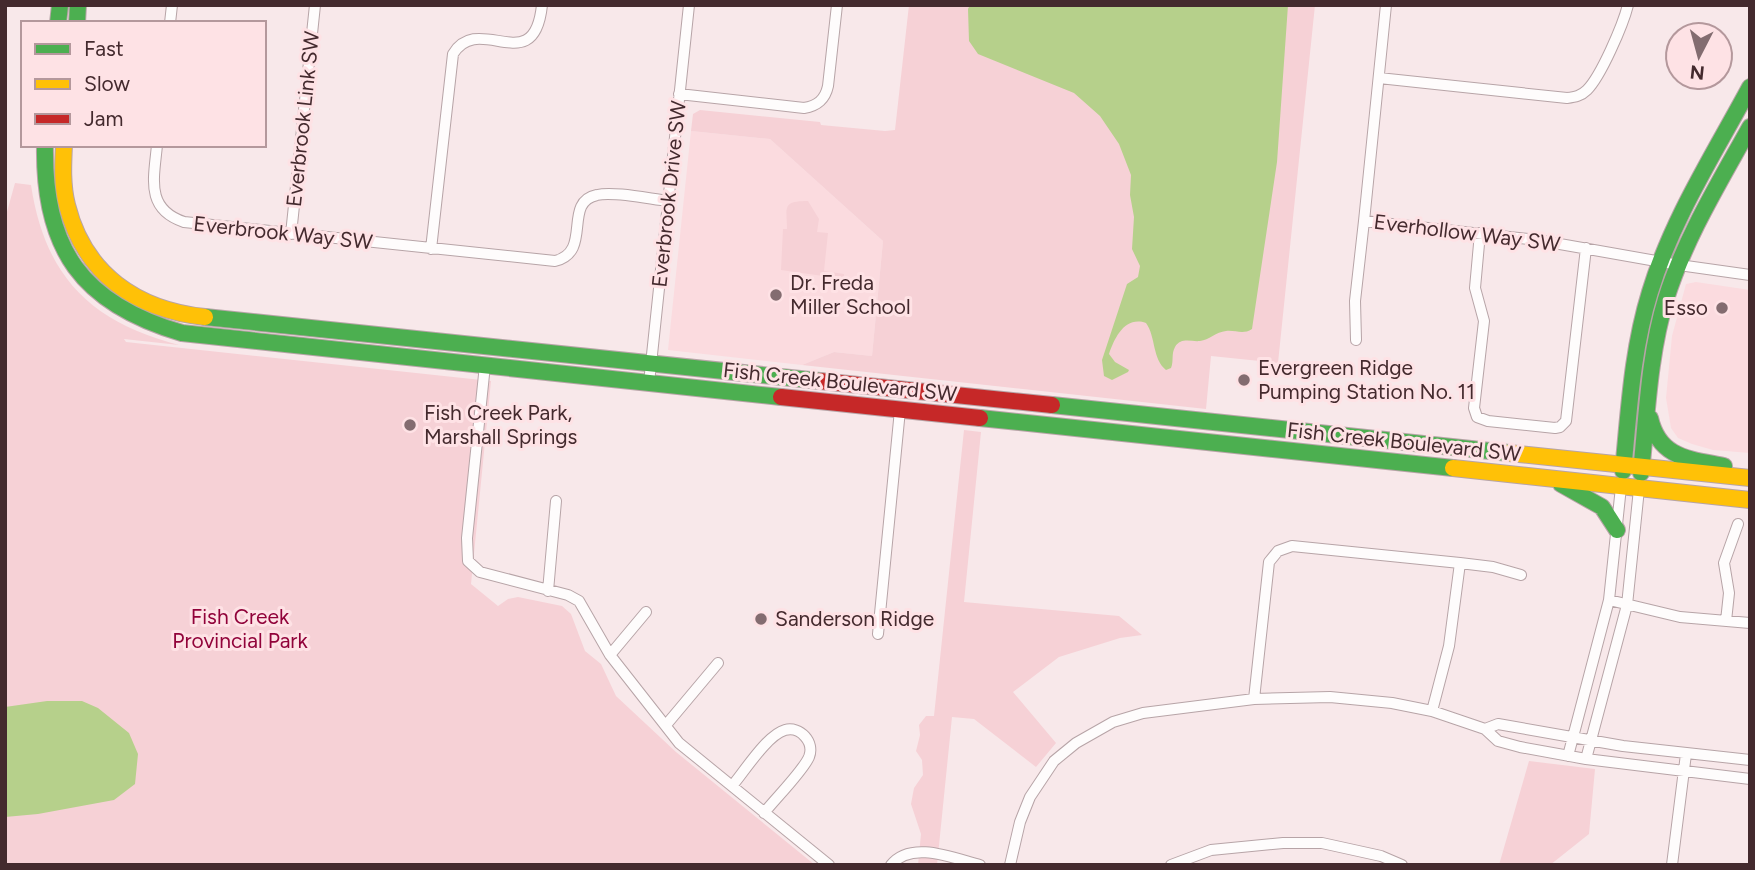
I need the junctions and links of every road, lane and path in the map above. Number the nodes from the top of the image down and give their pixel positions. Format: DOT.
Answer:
graph roads {
  1 [pos="315,5"];
  2 [pos="542,5"];
  3 [pos="688,5"];
  4 [pos="837,5"];
  5 [pos="1386,5"];
  6 [pos="1628,5"];
  7 [pos="1379,78"];
  8 [pos="1750,87"];
  9 [pos="679,94"];
  10 [pos="1733,120"];
  11 [pos="1749,128"];
  12 [pos="45,147"];
  13 [pos="64,147"];
  14 [pos="157,147"];
  15 [pos="668,201"];
  16 [pos="1364,221"];
  17 [pos="1480,233"];
  18 [pos="290,234"];
  19 [pos="1586,248"];
  20 [pos="431,249"];
  21 [pos="1660,262"];
  22 [pos="1679,265"];
  23 [pos="1750,275"];
  24 [pos="1356,340"];
  25 [pos="485,365"];
  26 [pos="651,365"];
  27 [pos="649,383"];
  28 [pos="1649,395"];
  29 [pos="900,410"];
  30 [pos="1135,415"];
  31 [pos="1133,433"];
  32 [pos="1624,463"];
  33 [pos="1642,465"];
  34 [pos="1750,472"];
  35 [pos="1750,478"];
  36 [pos="1552,480"];
  37 [pos="1621,487"];
  38 [pos="1639,489"];
  39 [pos="1750,500"];
  40 [pos="556,501"];
  41 [pos="1738,524"];
  42 [pos="1617,530"];
  43 [pos="1460,564"];
  44 [pos="1521,575"];
  45 [pos="548,591"];
  46 [pos="1609,600"];
  47 [pos="1627,605"];
  48 [pos="646,612"];
  49 [pos="1726,621"];
  50 [pos="1750,623"];
  51 [pos="878,634"];
  52 [pos="610,655"];
  53 [pos="718,663"];
  54 [pos="1254,699"];
  55 [pos="1432,712"];
  56 [pos="666,725"];
  57 [pos="1485,729"];
  58 [pos="1573,738"];
  59 [pos="1591,741"];
  60 [pos="1686,754"];
  61 [pos="1568,756"];
  62 [pos="1586,759"];
  63 [pos="1750,760"];
  64 [pos="1684,772"];
  65 [pos="1750,779"];
  66 [pos="732,786"];
  67 [pos="764,813"];
  68 [pos="829,865"];
  69 [pos="891,865"];
  70 [pos="979,865"];
  71 [pos="1010,865"];
  72 [pos="1171,865"];
  73 [pos="1402,865"];
  74 [pos="1672,865"];
  1 -- 18 [label="street, Everbrook Link SW"];
  2 -- 20 [label="street"];
  3 -- 9 [label="street, Everbrook Drive SW"];
  4 -- 9 [label="street"];
  5 -- 7 [label="street, Everhollow Way SW"];
  6 -- 7 [label="street"];
  7 -- 16 [label="street, Everhollow Way SW"];
  8 -- 10 [label="main road"];
  9 -- 15 [label="street, Everbrook Drive SW"];
  10 -- 11 [label="main road"];
  10 -- 21 [label="main road"];
  11 -- 22 [label="main road"];
  12 -- 25 [label="main road, Fish Creek Boulevard SW"];
  13 -- 26 [label="main road, Fish Creek Boulevard SW"];
  14 -- 18 [label="street, Everbrook Way SW"];
  15 -- 20 [label="street, Everbrook Way SW"];
  15 -- 26 [label="street, Everbrook Drive SW"];
  16 -- 17 [label="street, Everhollow Way SW"];
  16 -- 24 [label="street"];
  17 -- 19 [label="street, Everhollow Way SW"];
  17 -- 19 [label="street"];
  18 -- 20 [label="street, Everbrook Way SW"];
  19 -- 21 [label="street, Everhollow Way SW"];
  21 -- 22 [label="street, Everhollow Way SW"];
  21 -- 32 [label="main road"];
  22 -- 23 [label="street, Everhollow Way SW"];
  22 -- 28 [label="main road"];
  25 -- 27 [label="main road, Fish Creek Boulevard SW"];
  25 -- 45 [label="street"];
  26 -- 27 [label="street, Everbrook Drive SW"];
  26 -- 30 [label="main road, Fish Creek Boulevard SW"];
  27 -- 29 [label="main road, Fish Creek Boulevard SW"];
  28 -- 33 [label="main road"];
  28 -- 34 [label="main road"];
  29 -- 31 [label="main road, Fish Creek Boulevard SW"];
  29 -- 51 [label="street"];
  30 -- 31 [label="street"];
  30 -- 32 [label="main road, Fish Creek Boulevard SW"];
  31 -- 36 [label="main road, Fish Creek Boulevard SW"];
  32 -- 33 [label="main road, Fish Creek Boulevard SW"];
  32 -- 37 [label="main road"];
  33 -- 35 [label="main road, Fish Creek Boulevard SW"];
  33 -- 38 [label="main road"];
  36 -- 37 [label="main road, Fish Creek Boulevard SW"];
  36 -- 42 [label="main road"];
  37 -- 38 [label="main road, Fish Creek Boulevard SW"];
  37 -- 42 [label="street"];
  38 -- 39 [label="main road, Fish Creek Boulevard SW"];
  38 -- 47 [label="street"];
  40 -- 45 [label="street"];
  41 -- 49 [label="street"];
  42 -- 46 [label="street"];
  43 -- 44 [label="street"];
  43 -- 54 [label="street"];
  43 -- 55 [label="street"];
  45 -- 52 [label="street"];
  46 -- 47 [label="street"];
  46 -- 58 [label="street"];
  47 -- 49 [label="street"];
  47 -- 59 [label="street"];
  48 -- 52 [label="street"];
  49 -- 50 [label="street"];
  52 -- 56 [label="street"];
  53 -- 56 [label="street"];
  54 -- 55 [label="street"];
  54 -- 71 [label="street"];
  55 -- 57 [label="street"];
  56 -- 66 [label="street"];
  57 -- 58 [label="street"];
  57 -- 61 [label="street"];
  58 -- 59 [label="street"];
  58 -- 61 [label="street"];
  59 -- 60 [label="street"];
  59 -- 62 [label="street"];
  60 -- 63 [label="street"];
  60 -- 64 [label="street"];
  61 -- 62 [label="street"];
  62 -- 64 [label="street"];
  64 -- 65 [label="street"];
  64 -- 74 [label="street"];
  66 -- 67 [label="street"];
  66 -- 67 [label="street"];
  67 -- 68 [label="street"];
  69 -- 70 [label="street"];
  72 -- 73 [label="street"];
}
